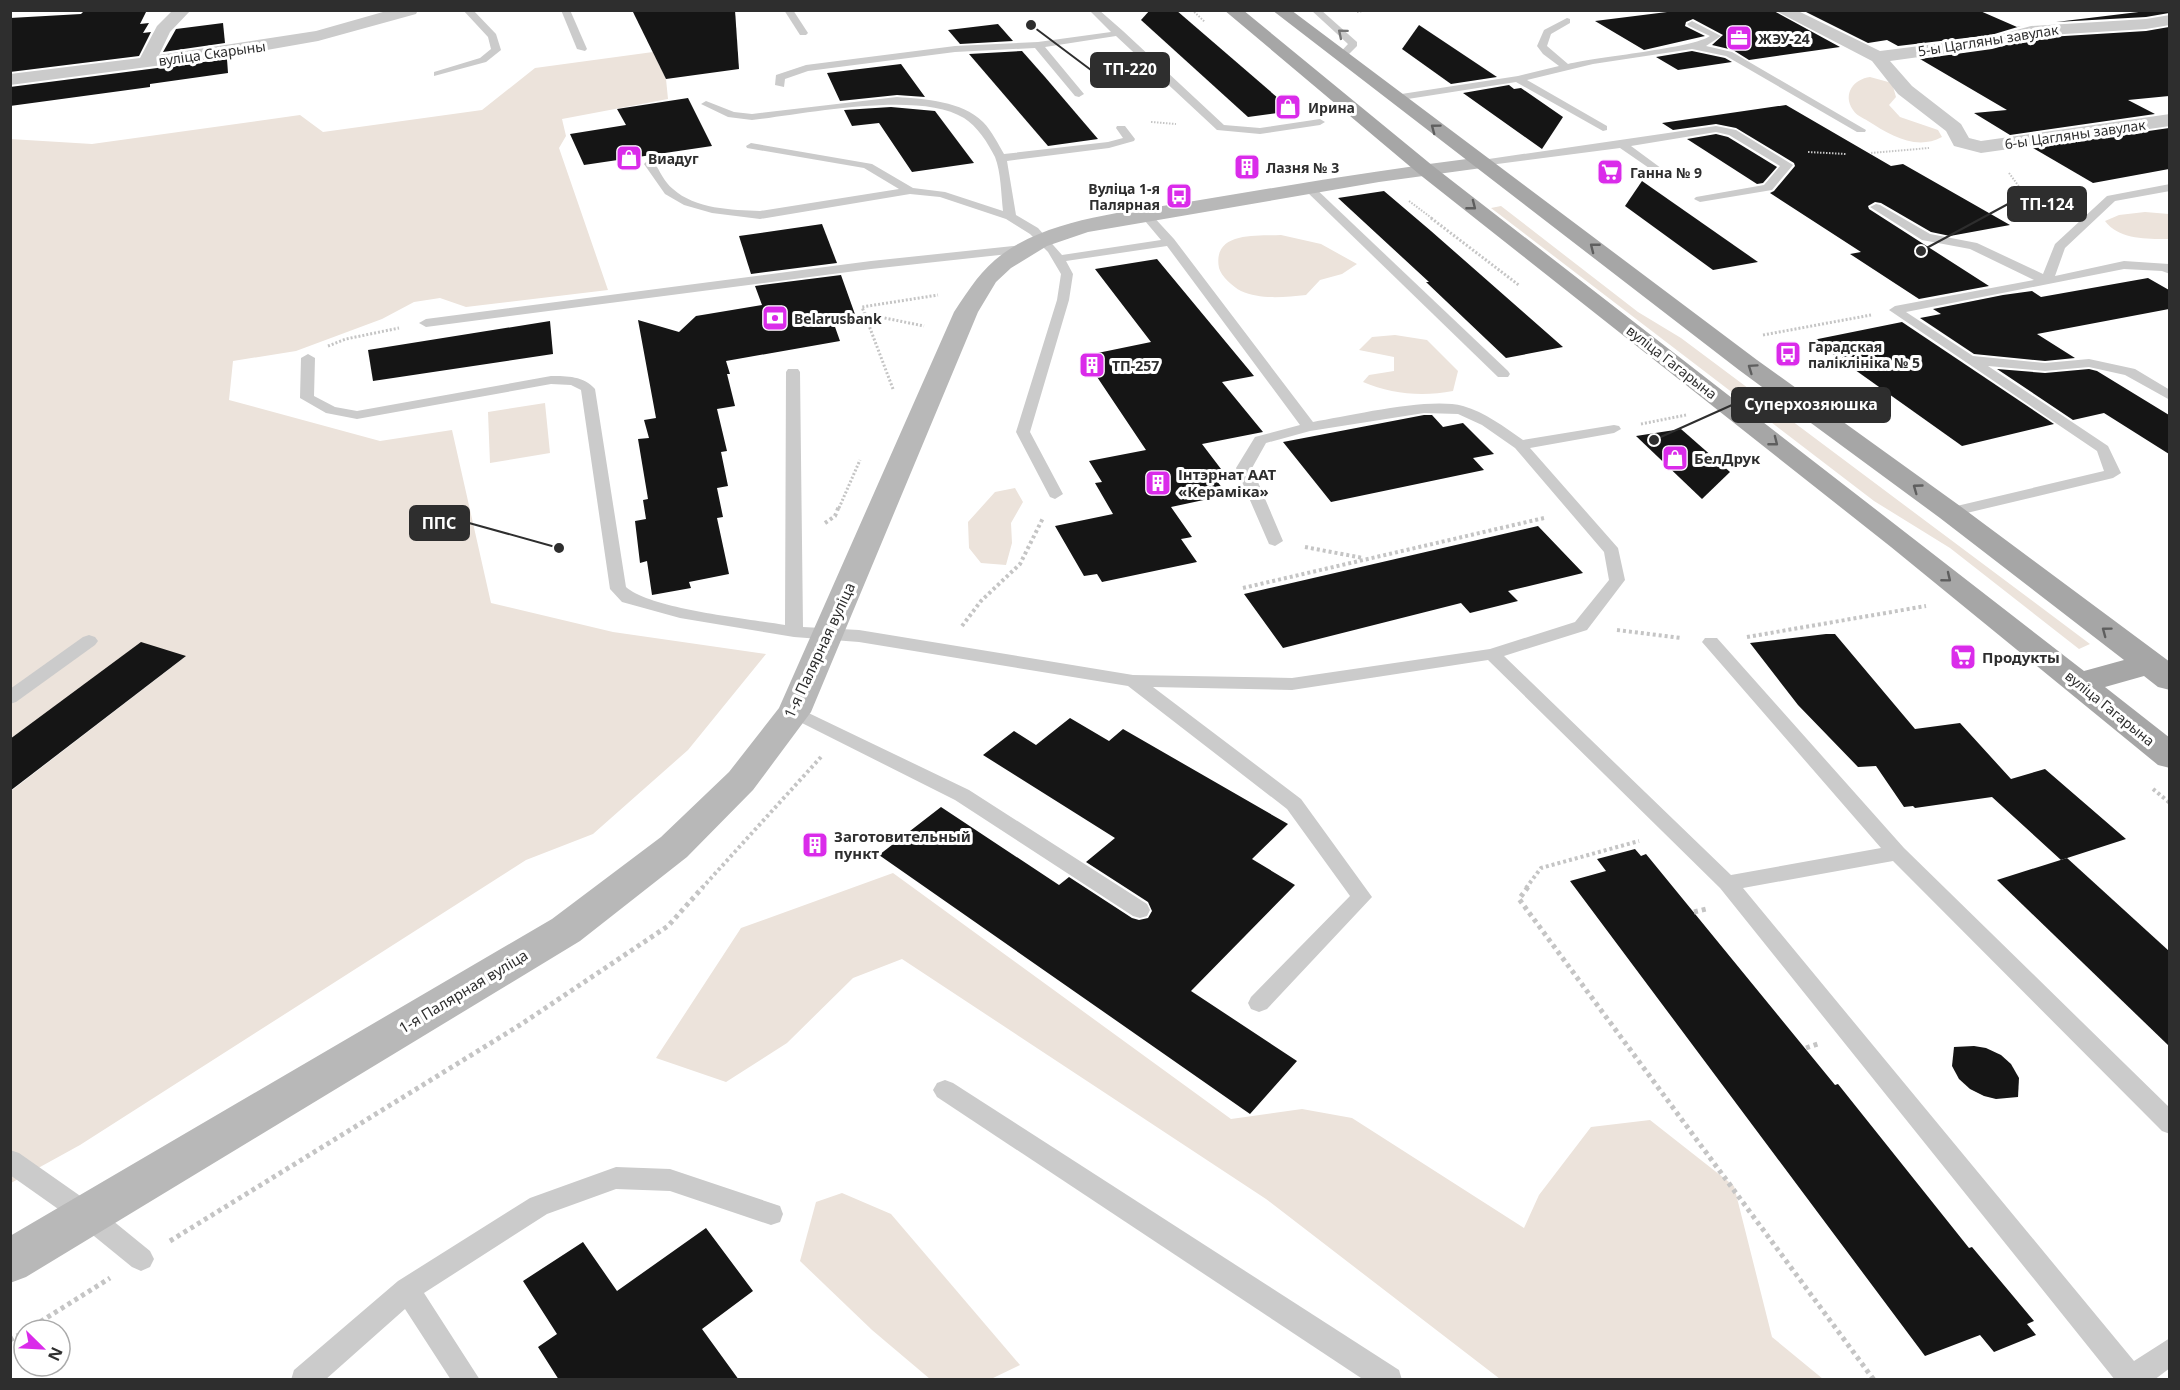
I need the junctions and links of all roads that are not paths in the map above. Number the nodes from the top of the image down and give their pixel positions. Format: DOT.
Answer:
graph roads {
  1 [pos="183,10"];
  2 [pos="410,10"];
  3 [pos="467,10"];
  4 [pos="565,10"];
  5 [pos="788,10"];
  6 [pos="1093,10"];
  7 [pos="1232,10"];
  8 [pos="1280,10"];
  9 [pos="1315,10"];
  10 [pos="1782,10"];
  11 [pos="2169,20"];
  12 [pos="1567,21"];
  13 [pos="1692,24"];
  14 [pos="803,33"];
  15 [pos="1119,33"];
  16 [pos="1038,45"];
  17 [pos="1692,46"];
  18 [pos="582,49"];
  19 [pos="1341,57"];
  20 [pos="1878,57"];
  21 [pos="146,63"];
  22 [pos="1567,68"];
  23 [pos="437,74"];
  24 [pos="1518,79"];
  25 [pos="10,80"];
  26 [pos="780,85"];
  27 [pos="1079,94"];
  28 [pos="1395,98"];
  29 [pos="706,104"];
  30 [pos="2169,120"];
  31 [pos="1320,122"];
  32 [pos="1121,128"];
  33 [pos="1603,128"];
  34 [pos="1861,130"];
  35 [pos="1622,144"];
  36 [pos="751,146"];
  37 [pos="1001,158"];
  38 [pos="1482,163"];
  39 [pos="650,164"];
  40 [pos="1426,170"];
  41 [pos="1665,176"];
  42 [pos="2169,187"];
  43 [pos="1309,188"];
  44 [pos="910,191"];
  45 [pos="1700,199"];
  46 [pos="1876,207"];
  47 [pos="1146,215"];
  48 [pos="1010,217"];
  49 [pos="1170,242"];
  50 [pos="1041,249"];
  51 [pos="2169,270"];
  52 [pos="2047,281"];
  53 [pos="426,323"];
  54 [pos="309,358"];
  55 [pos="1969,360"];
  56 [pos="793,372"];
  57 [pos="1503,374"];
  58 [pos="2169,396"];
  59 [pos="1309,427"];
  60 [pos="1614,429"];
  61 [pos="1520,445"];
  62 [pos="1055,494"];
  63 [pos="1950,512"];
  64 [pos="1275,542"];
  65 [pos="794,632"];
  66 [pos="828,635"];
  67 [pos="89,641"];
  68 [pos="1711,642"];
  69 [pos="1492,654"];
  70 [pos="2159,671"];
  71 [pos="1133,681"];
  72 [pos="2079,683"];
  73 [pos="10,698"];
  74 [pos="794,712"];
  75 [pos="2169,756"];
  76 [pos="1897,853"];
  77 [pos="1727,883"];
  78 [pos="1140,910"];
  79 [pos="1259,1003"];
  80 [pos="945,1090"];
  81 [pos="2169,1124"];
  82 [pos="10,1161"];
  83 [pos="771,1214"];
  84 [pos="87,1215"];
  85 [pos="141,1259"];
  86 [pos="10,1261"];
  87 [pos="407,1290"];
  88 [pos="2169,1352"];
  89 [pos="2131,1379"];
  90 [pos="304,1380"];
  91 [pos="467,1380"];
  92 [pos="1389,1380"];
  1 -- 21 [label="street"];
  2 -- 21 [label="street, вуліца Скарыны"];
  3 -- 23 [label="lane"];
  4 -- 18 [label="lane"];
  5 -- 14 [label="lane"];
  6 -- 15 [label="lane"];
  7 -- 40 [label="main road, вуліца Гагарына"];
  8 -- 19 [label="main road"];
  19 -- 9 [label="lane, one-way"];
  10 -- 20 [label="street"];
  11 -- 20 [label="street, 5-ы Цагляны завулак"];
  12 -- 22 [label="lane"];
  13 -- 17 [label="lane"];
  15 -- 16 [label="lane"];
  15 -- 31 [label="lane"];
  16 -- 26 [label="lane"];
  16 -- 27 [label="lane"];
  17 -- 22 [label="lane"];
  17 -- 34 [label="lane"];
  19 -- 28 [label="main road"];
  20 -- 30 [label="street, 6-ы Цагляны завулак"];
  21 -- 25 [label="street, вуліца Скарыны"];
  22 -- 24 [label="lane"];
  24 -- 28 [label="lane"];
  24 -- 33 [label="lane"];
  38 -- 28 [label="main road, one-way"];
  29 -- 37 [label="lane"];
  32 -- 37 [label="lane"];
  35 -- 38 [label="lane"];
  35 -- 41 [label="lane"];
  35 -- 45 [label="lane"];
  36 -- 44 [label="lane"];
  37 -- 48 [label="lane"];
  38 -- 40 [label="street, 1-я Палярная вуліца"];
  63 -- 38 [label="main road, one-way"];
  39 -- 44 [label="lane"];
  40 -- 43 [label="street, 1-я Палярная вуліца"];
  40 -- 72 [label="main road, вуліца Гагарына, one-way"];
  42 -- 52 [label="lane"];
  43 -- 47 [label="street, 1-я Палярная вуліца"];
  43 -- 57 [label="lane"];
  44 -- 48 [label="lane"];
  46 -- 52 [label="lane"];
  47 -- 49 [label="lane"];
  47 -- 50 [label="street, 1-я Палярная вуліца"];
  48 -- 50 [label="lane"];
  49 -- 50 [label="lane"];
  49 -- 59 [label="lane"];
  50 -- 53 [label="lane"];
  50 -- 62 [label="lane"];
  50 -- 66 [label="street, 1-я Палярная вуліца"];
  51 -- 52 [label="lane"];
  52 -- 55 [label="lane"];
  54 -- 65 [label="lane"];
  55 -- 58 [label="lane"];
  55 -- 63 [label="lane"];
  56 -- 65 [label="lane"];
  59 -- 61 [label="lane"];
  59 -- 64 [label="lane"];
  60 -- 61 [label="lane"];
  61 -- 69 [label="lane"];
  70 -- 63 [label="main road, one-way"];
  65 -- 66 [label="lane"];
  66 -- 71 [label="lane"];
  66 -- 74 [label="street, 1-я Палярная вуліца"];
  67 -- 73 [label="lane"];
  68 -- 76 [label="lane"];
  69 -- 71 [label="lane"];
  69 -- 77 [label="lane"];
  70 -- 72 [label="main road"];
  71 -- 79 [label="lane"];
  72 -- 75 [label="main road, вуліца Гагарына"];
  74 -- 78 [label="lane"];
  74 -- 84 [label="street, 1-я Палярная вуліца"];
  76 -- 77 [label="lane"];
  76 -- 81 [label="lane"];
  77 -- 89 [label="lane"];
  80 -- 92 [label="lane"];
  82 -- 84 [label="lane"];
  83 -- 87 [label="lane"];
  84 -- 85 [label="lane"];
  84 -- 86 [label="street, 1-я Палярная вуліца"];
  87 -- 90 [label="lane"];
  87 -- 91 [label="lane"];
  88 -- 89 [label="lane"];
}
